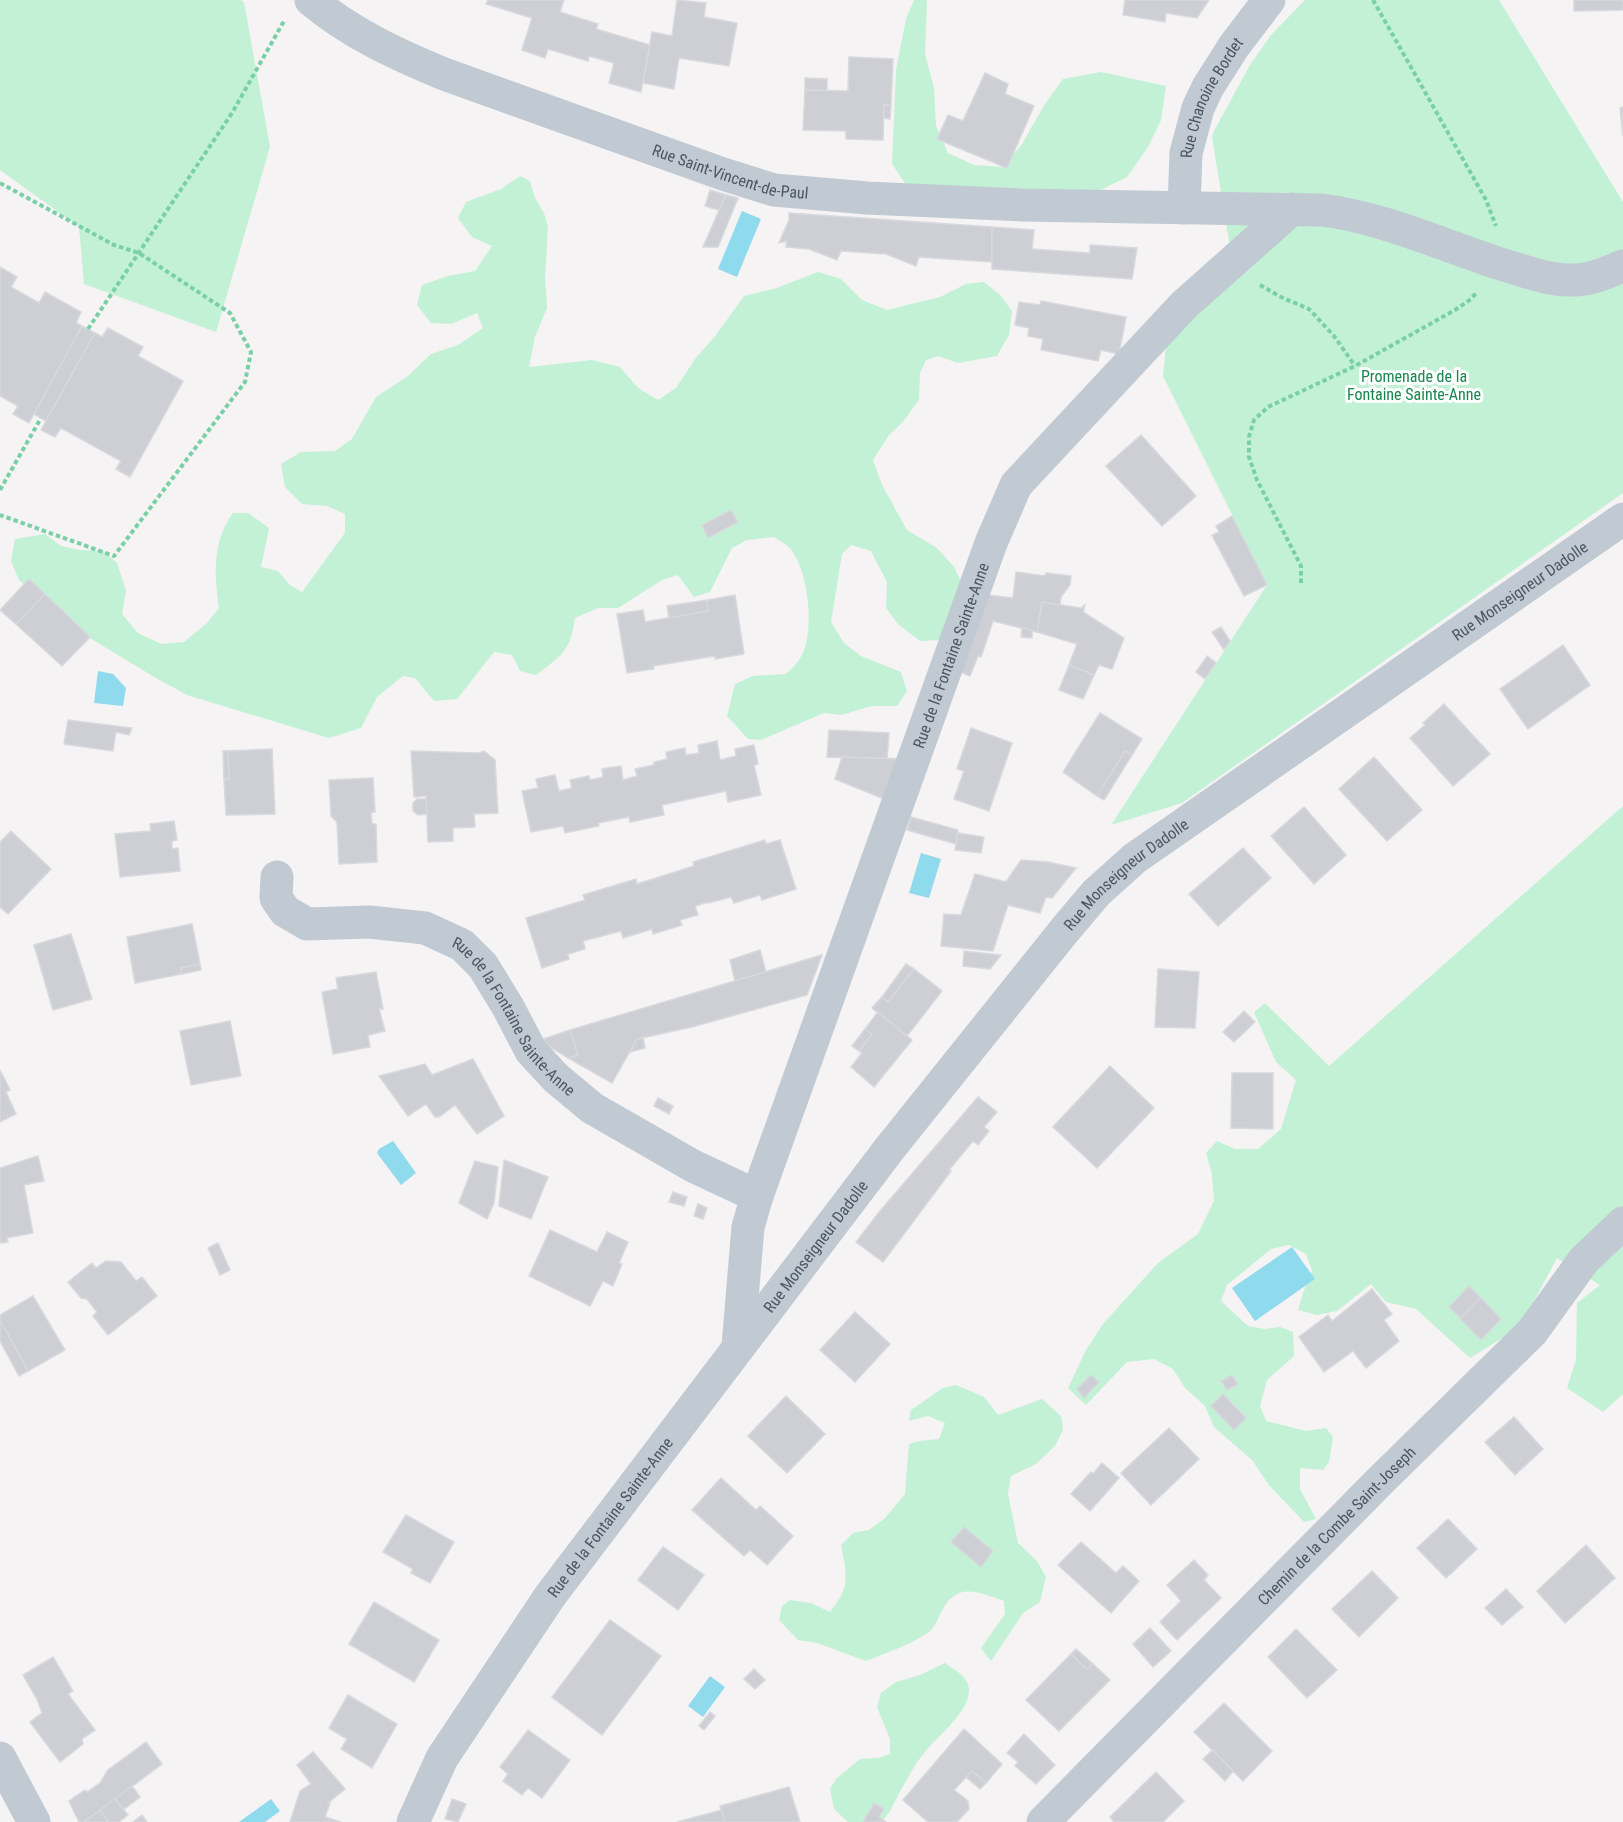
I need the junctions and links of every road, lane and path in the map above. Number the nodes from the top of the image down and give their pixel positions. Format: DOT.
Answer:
graph roads {
  1 [pos="311,0"];
  2 [pos="1269,0"];
  3 [pos="1373,0"];
  4 [pos="284,21"];
  5 [pos="1,185"];
  6 [pos="1184,208"];
  7 [pos="1292,209"];
  8 [pos="139,253"];
  9 [pos="1237,257"];
  10 [pos="1497,263"];
  11 [pos="1623,266"];
  12 [pos="88,329"];
  13 [pos="1355,366"];
  14 [pos="40,417"];
  15 [pos="0,490"];
  16 [pos="0,515"];
  17 [pos="1623,519"];
  18 [pos="1301,583"];
  19 [pos="277,877"];
  20 [pos="757,1196"];
  21 [pos="1623,1223"];
  22 [pos="738,1346"];
  23 [pos="0,1758"];
  24 [pos="34,1822"];
  25 [pos="413,1822"];
  26 [pos="1043,1822"];
  1 -- 6 [label="street, Rue Saint-Vincent-de-Paul"];
  2 -- 6 [label="street, Rue Chanoine Bordet"];
  3 -- 10 [label="path"];
  4 -- 8 [label="path"];
  5 -- 8 [label="path"];
  6 -- 7 [label="street"];
  7 -- 9 [label="street, Rue de la Fontaine Sainte-Anne"];
  7 -- 10 [label="street"];
  8 -- 12 [label="path"];
  8 -- 16 [label="path"];
  9 -- 13 [label="path"];
  9 -- 20 [label="street, Rue de la Fontaine Sainte-Anne"];
  10 -- 11 [label="street"];
  10 -- 13 [label="path"];
  13 -- 18 [label="path"];
  14 -- 15 [label="path"];
  17 -- 22 [label="street, Rue Monseigneur Dadolle"];
  19 -- 20 [label="street, Rue de la Fontaine Sainte-Anne"];
  20 -- 22 [label="street, Rue de la Fontaine Sainte-Anne"];
  21 -- 26 [label="street, Chemin de la Combe Saint-Joseph"];
  22 -- 25 [label="street, Rue de la Fontaine Sainte-Anne"];
  23 -- 24 [label="street"];
}
